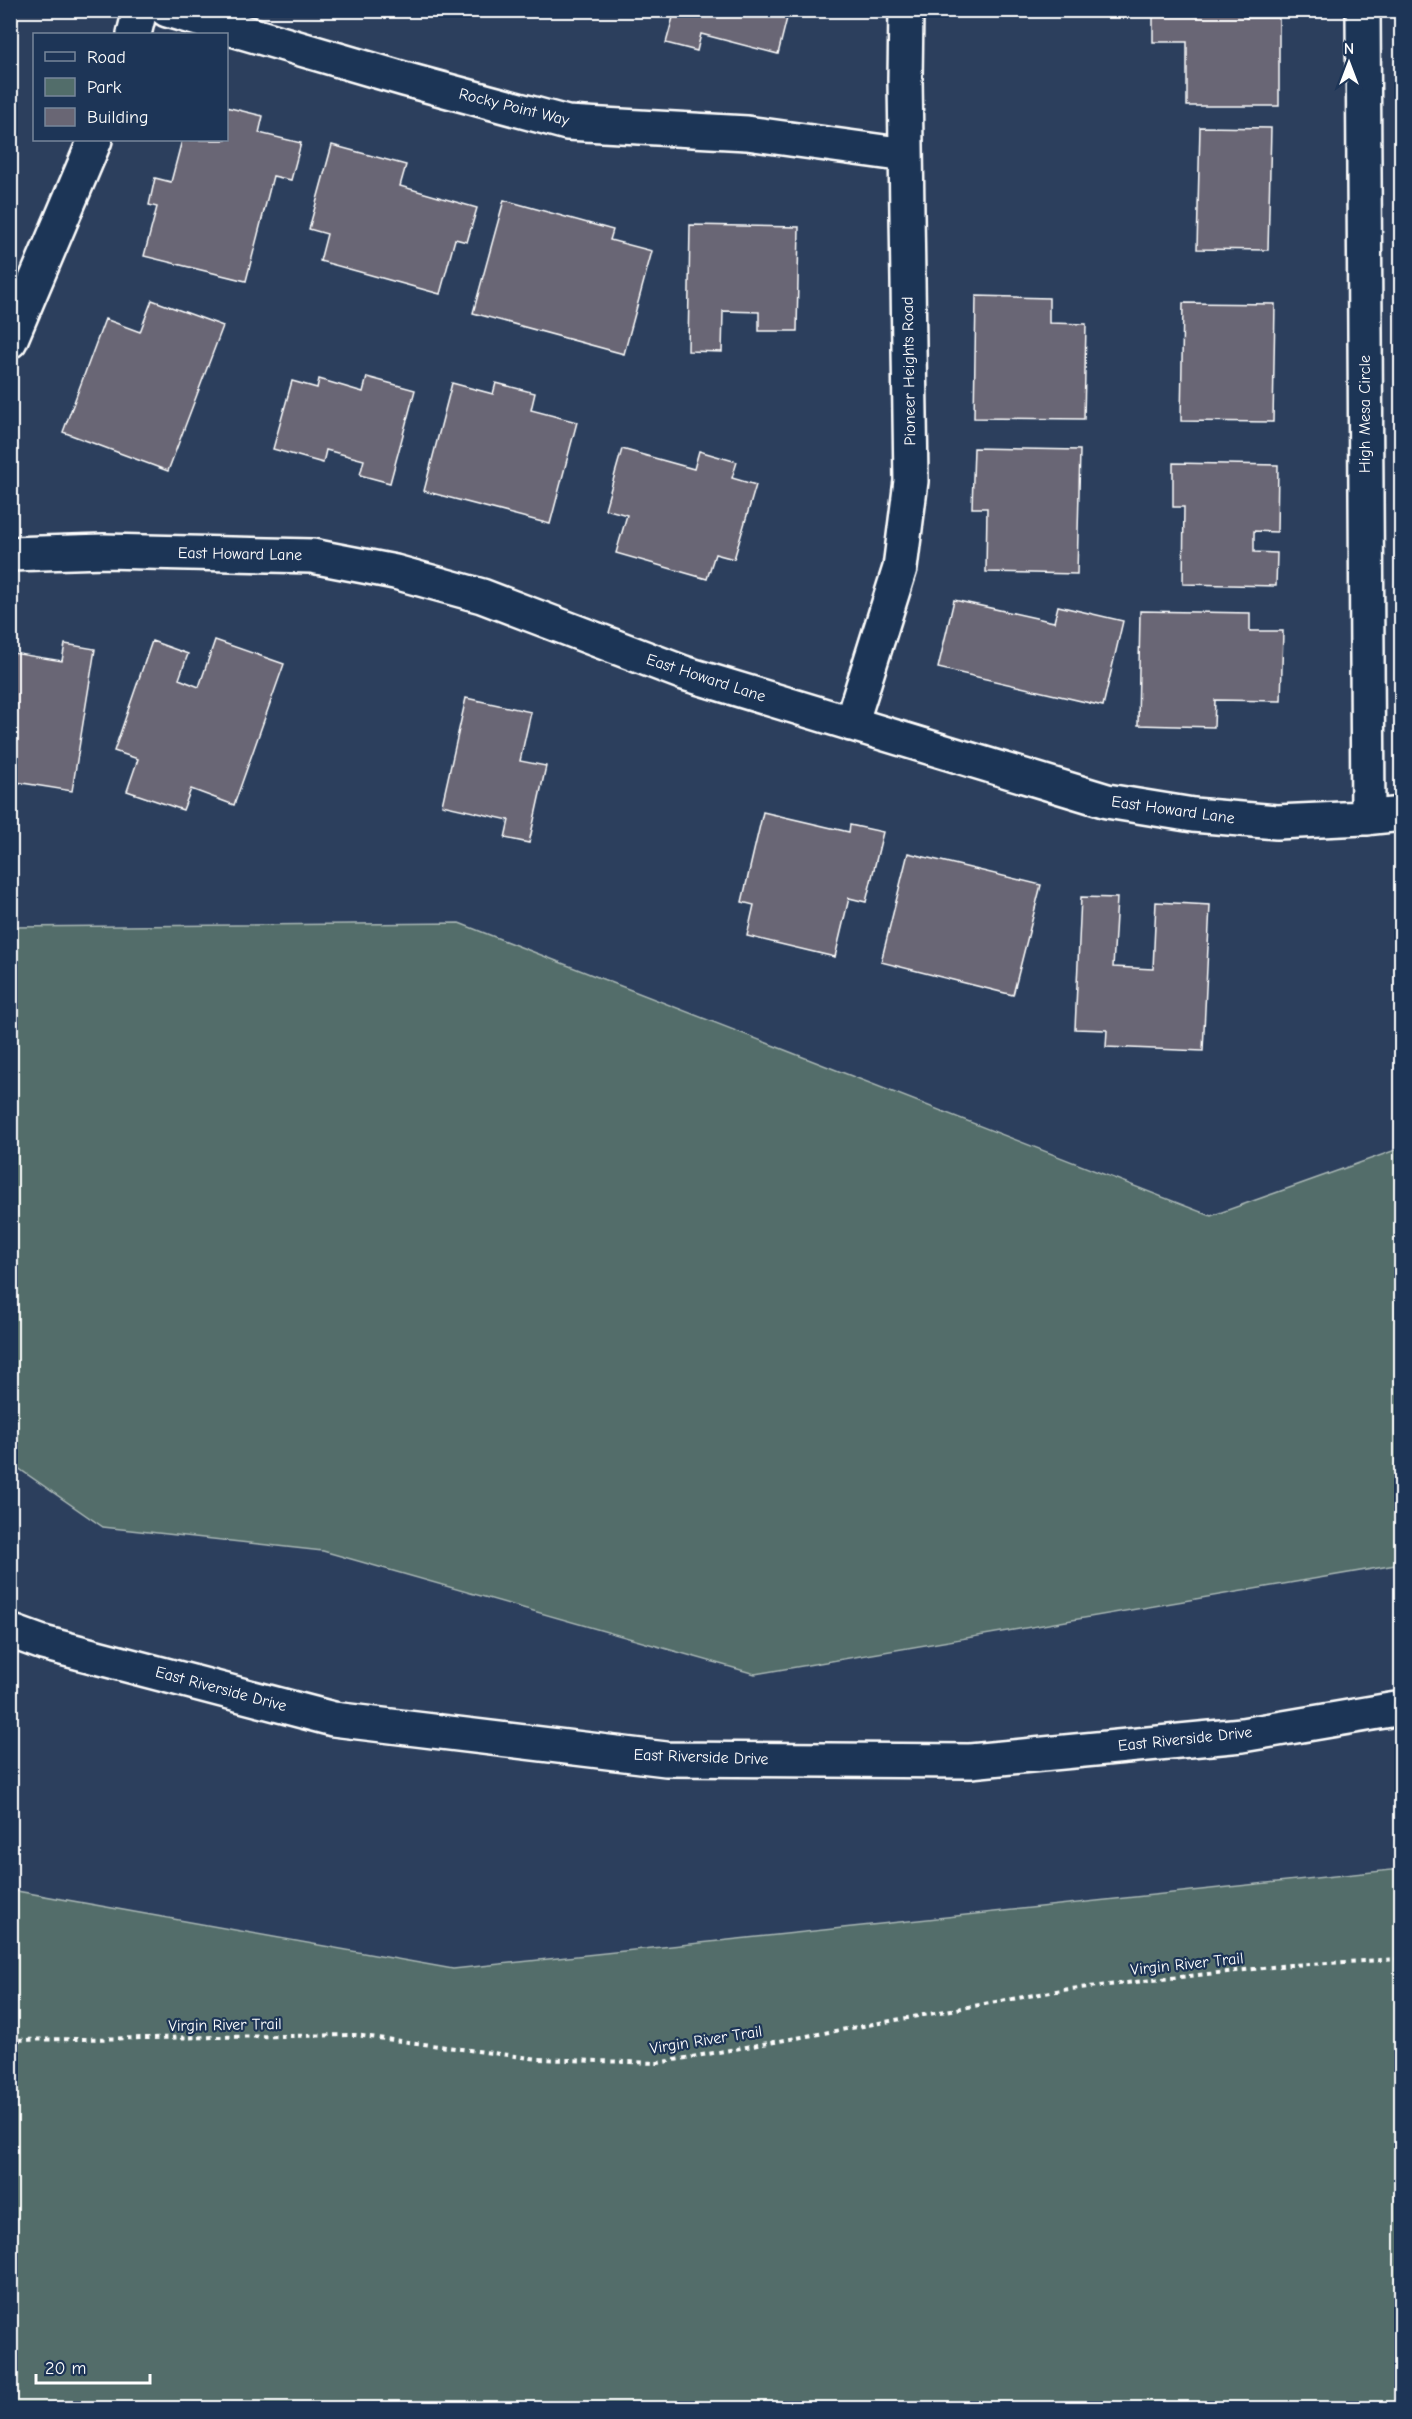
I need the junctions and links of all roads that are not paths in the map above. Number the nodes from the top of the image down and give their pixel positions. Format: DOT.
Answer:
graph roads {
  1 [pos="140,10"];
  2 [pos="167,10"];
  3 [pos="906,10"];
  4 [pos="1363,10"];
  5 [pos="134,33"];
  6 [pos="95,141"];
  7 [pos="906,155"];
  8 [pos="10,341"];
  9 [pos="10,554"];
  10 [pos="851,724"];
  11 [pos="1401,814"];
  12 [pos="1368,818"];
  13 [pos="10,1631"];
  14 [pos="1401,1708"];
  1 -- 5 [label="street"];
  2 -- 7 [label="street, Rocky Point Way"];
  3 -- 7 [label="street, Pioneer Heights Road"];
  4 -- 12 [label="street, High Mesa Circle"];
  6 -- 8 [label="street"];
  7 -- 10 [label="street, Pioneer Heights Road"];
  9 -- 10 [label="street, East Howard Lane"];
  10 -- 12 [label="street, East Howard Lane"];
  11 -- 12 [label="street, East Howard Lane"];
  13 -- 14 [label="street, East Riverside Drive"];
}
